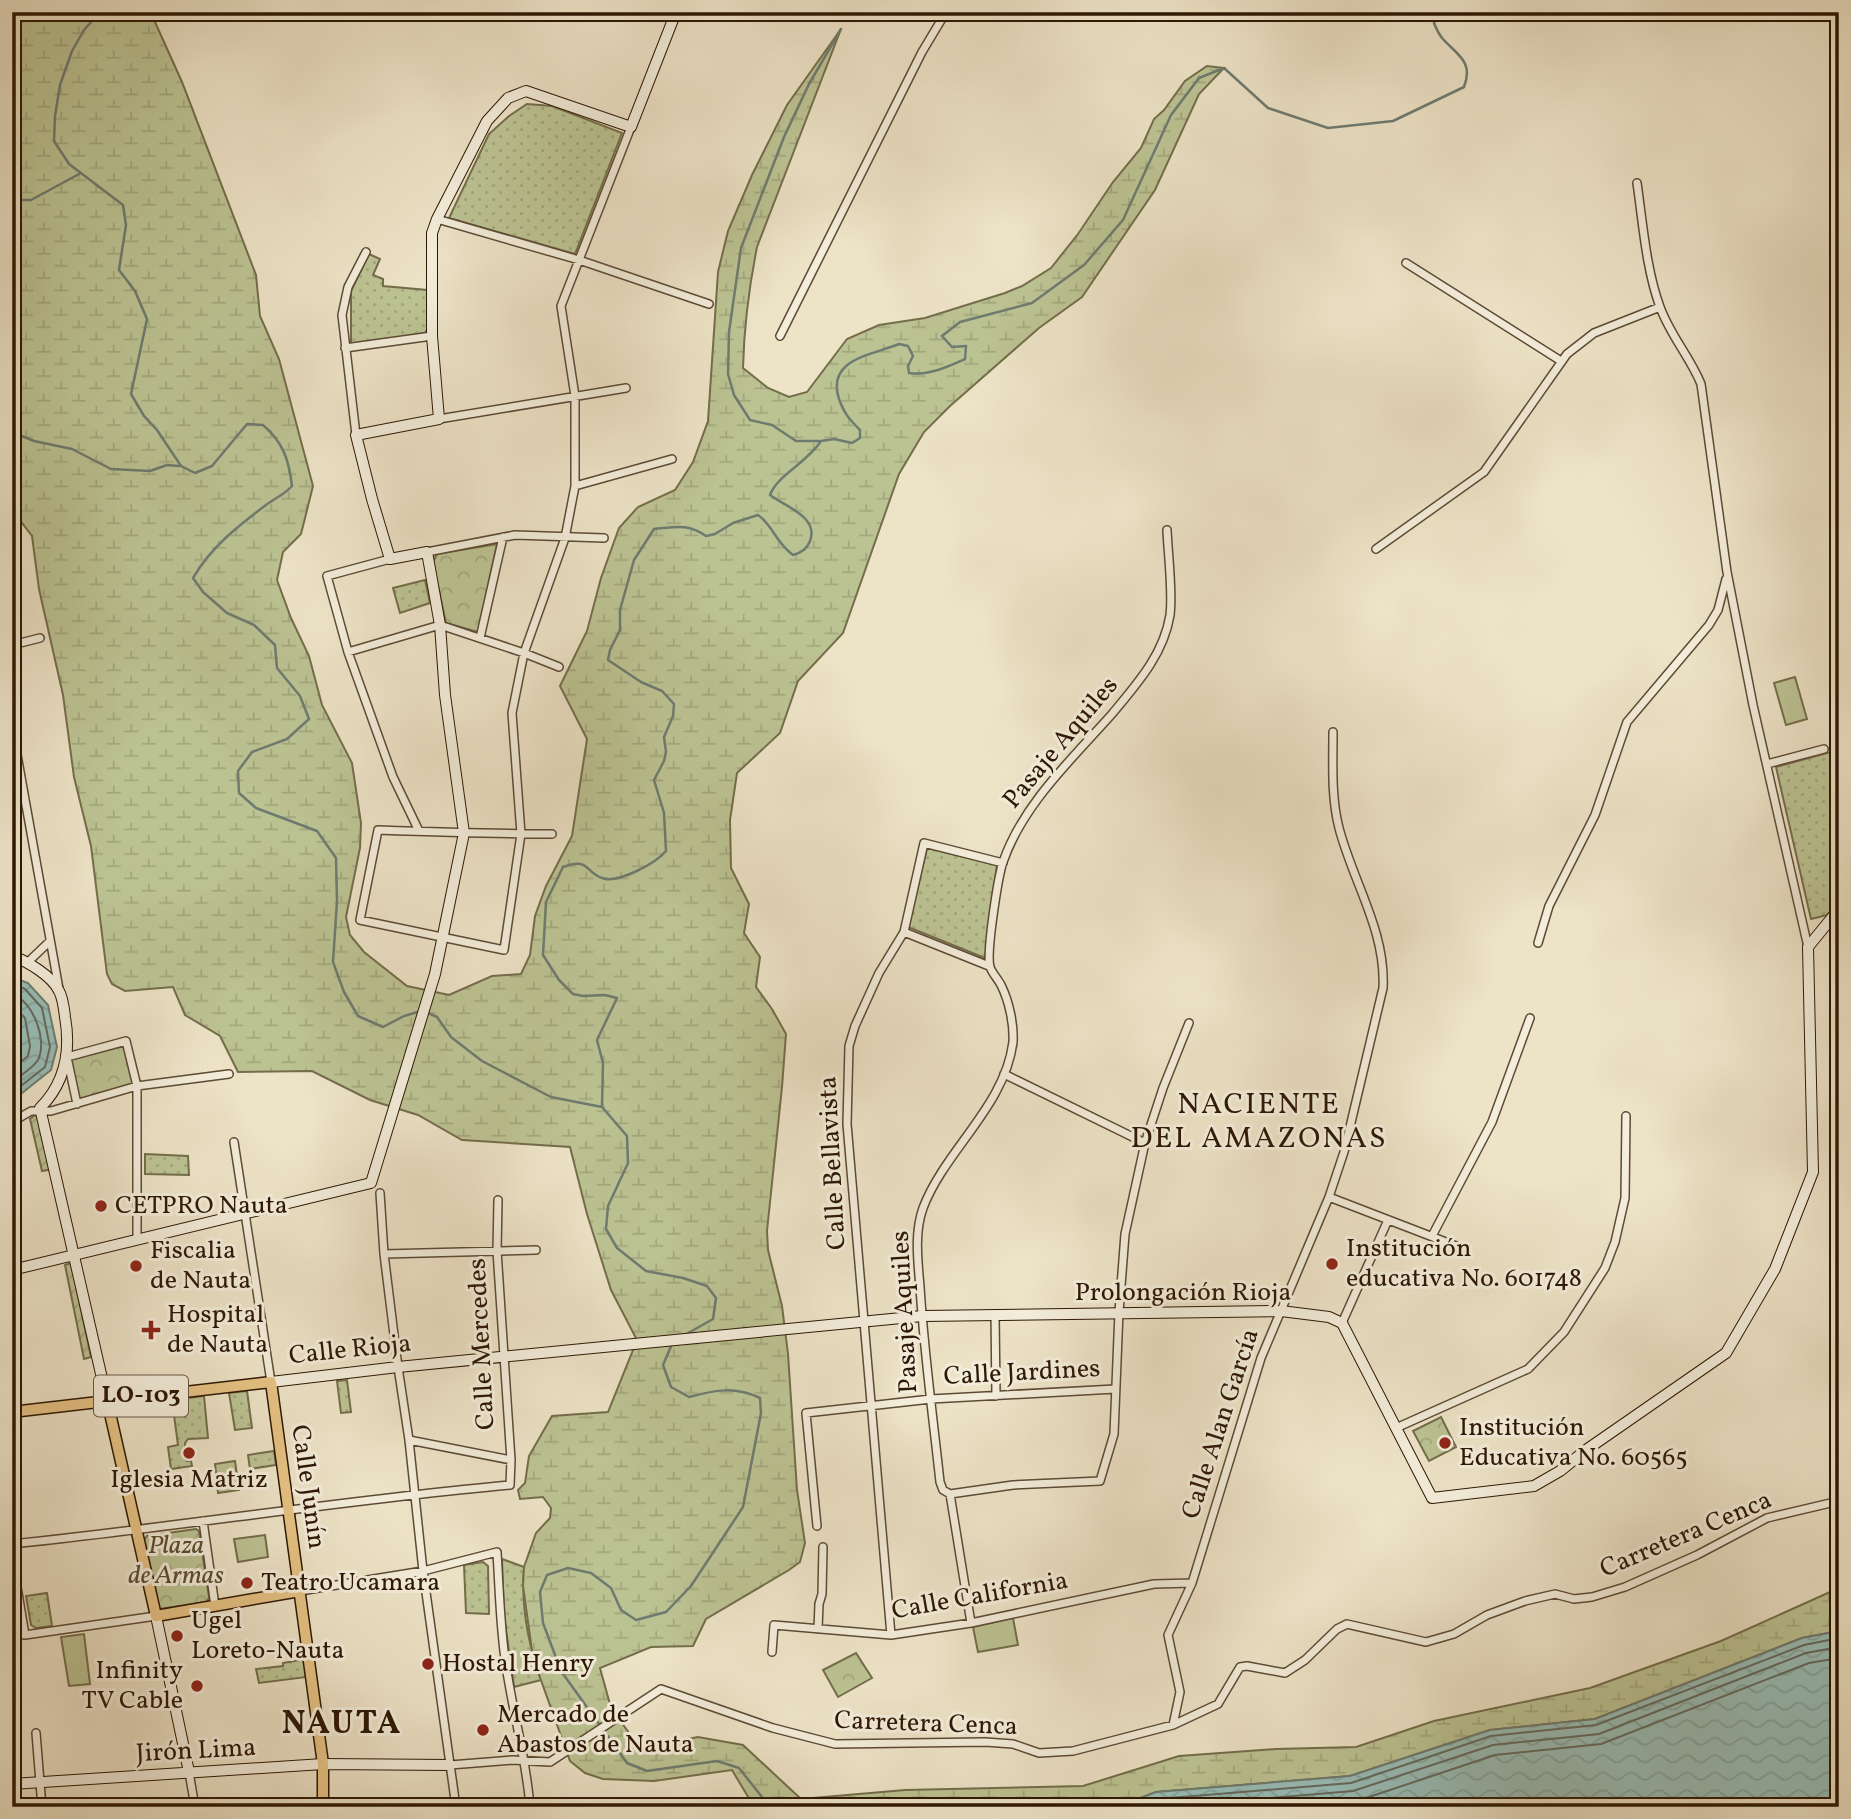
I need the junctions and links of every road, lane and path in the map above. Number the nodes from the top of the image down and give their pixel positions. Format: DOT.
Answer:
graph roads {
  1 [pos="676,12"];
  2 [pos="946,12"];
  3 [pos="631,127"];
  4 [pos="1637,183"];
  5 [pos="437,219"];
  6 [pos="366,252"];
  7 [pos="579,260"];
  8 [pos="1406,263"];
  9 [pos="709,304"];
  10 [pos="1660,307"];
  11 [pos="780,335"];
  12 [pos="432,336"];
  13 [pos="345,348"];
  14 [pos="1561,361"];
  15 [pos="626,387"];
  16 [pos="575,396"];
  17 [pos="439,419"];
  18 [pos="356,435"];
  19 [pos="671,459"];
  20 [pos="575,486"];
  21 [pos="1167,530"];
  22 [pos="503,537"];
  23 [pos="565,538"];
  24 [pos="604,538"];
  25 [pos="1376,549"];
  26 [pos="427,552"];
  27 [pos="390,559"];
  28 [pos="1727,572"];
  29 [pos="440,625"];
  30 [pos="40,638"];
  31 [pos="480,638"];
  32 [pos="12,645"];
  33 [pos="348,652"];
  34 [pos="524,653"];
  35 [pos="559,667"];
  36 [pos="12,727"];
  37 [pos="1333,732"];
  38 [pos="1825,749"];
  39 [pos="1767,764"];
  40 [pos="22,781"];
  41 [pos="12,782"];
  42 [pos="419,831"];
  43 [pos="464,833"];
  44 [pos="521,834"];
  45 [pos="552,834"];
  46 [pos="1003,863"];
  47 [pos="1839,909"];
  48 [pos="904,932"];
  49 [pos="443,938"];
  50 [pos="49,942"];
  51 [pos="1538,943"];
  52 [pos="1808,947"];
  53 [pos="12,956"];
  54 [pos="28,962"];
  55 [pos="989,966"];
  56 [pos="59,990"];
  57 [pos="1530,1018"];
  58 [pos="1189,1023"];
  59 [pos="67,1057"];
  60 [pos="229,1074"];
  61 [pos="1004,1074"];
  62 [pos="136,1086"];
  63 [pos="77,1104"];
  64 [pos="41,1110"];
  65 [pos="1626,1116"];
  66 [pos="12,1122"];
  67 [pos="234,1142"];
  68 [pos="1145,1143"];
  69 [pos="380,1193"];
  70 [pos="1329,1197"];
  71 [pos="498,1200"];
  72 [pos="244,1214"];
  73 [pos="1388,1220"];
  74 [pos="1432,1236"];
  75 [pos="137,1238"];
  76 [pos="1464,1249"];
  77 [pos="536,1250"];
  78 [pos="497,1251"];
  79 [pos="384,1254"];
  80 [pos="75,1256"];
  81 [pos="12,1270"];
  82 [pos="1281,1311"];
  83 [pos="1119,1312"];
  84 [pos="995,1314"];
  85 [pos="922,1316"];
  86 [pos="865,1322"];
  87 [pos="1342,1323"];
  88 [pos="568,1351"];
  89 [pos="503,1358"];
  90 [pos="398,1367"];
  91 [pos="271,1382"];
  92 [pos="1115,1389"];
  93 [pos="996,1396"];
  94 [pos="931,1399"];
  95 [pos="107,1400"];
  96 [pos="872,1406"];
  97 [pos="12,1412"];
  98 [pos="1396,1428"];
  99 [pos="410,1440"];
  100 [pos="511,1460"];
  101 [pos="414,1494"];
  102 [pos="953,1495"];
  103 [pos="1839,1501"];
  104 [pos="288,1510"];
  105 [pos="203,1521"];
  106 [pos="817,1526"];
  107 [pos="136,1531"];
  108 [pos="12,1544"];
  109 [pos="823,1547"];
  110 [pos="12,1558"];
  111 [pos="423,1571"];
  112 [pos="1192,1583"];
  113 [pos="300,1591"];
  114 [pos="215,1606"];
  115 [pos="156,1616"];
  116 [pos="971,1623"];
  117 [pos="818,1629"];
  118 [pos="12,1634"];
  119 [pos="25,1635"];
  120 [pos="891,1635"];
  121 [pos="772,1652"];
  122 [pos="1173,1724"];
  123 [pos="36,1732"];
  124 [pos="526,1762"];
  125 [pos="550,1762"];
  126 [pos="323,1764"];
  127 [pos="450,1765"];
  128 [pos="189,1772"];
  129 [pos="40,1782"];
  130 [pos="12,1784"];
  131 [pos="746,1804"];
  132 [pos="42,1807"];
  133 [pos="195,1807"];
  134 [pos="323,1807"];
  135 [pos="456,1807"];
  136 [pos="530,1807"];
  137 [pos="710,1807"];
  1 -- 3 [label="street"];
  2 -- 11 [label="street"];
  3 -- 5 [label="street"];
  3 -- 7 [label="street"];
  4 -- 10 [label="street"];
  5 -- 7 [label="street"];
  5 -- 12 [label="street"];
  6 -- 13 [label="street"];
  7 -- 9 [label="street"];
  7 -- 16 [label="street"];
  8 -- 14 [label="street"];
  10 -- 14 [label="street"];
  10 -- 28 [label="street"];
  12 -- 13 [label="street"];
  12 -- 17 [label="street"];
  13 -- 18 [label="street"];
  14 -- 25 [label="street"];
  15 -- 16 [label="street"];
  16 -- 17 [label="street"];
  16 -- 20 [label="street"];
  17 -- 18 [label="street"];
  18 -- 27 [label="street"];
  19 -- 20 [label="street"];
  20 -- 23 [label="street"];
  21 -- 46 [label="street, Pasaje Aquiles"];
  22 -- 23 [label="street"];
  22 -- 26 [label="street"];
  22 -- 31 [label="street"];
  23 -- 24 [label="street"];
  23 -- 34 [label="street"];
  26 -- 27 [label="street"];
  26 -- 29 [label="street"];
  27 -- 33 [label="street"];
  28 -- 39 [label="street"];
  28 -- 51 [label="street"];
  29 -- 31 [label="street"];
  29 -- 33 [label="street"];
  29 -- 43 [label="street"];
  30 -- 32 [label="street"];
  31 -- 34 [label="street"];
  33 -- 42 [label="street"];
  34 -- 35 [label="street"];
  34 -- 44 [label="street"];
  36 -- 40 [label="street"];
  37 -- 70 [label="street, Calle Alan García"];
  38 -- 39 [label="street"];
  39 -- 52 [label="street"];
  40 -- 41 [label="street"];
  40 -- 50 [label="street"];
  42 -- 43 [label="street"];
  42 -- 49 [label="street"];
  43 -- 44 [label="street"];
  43 -- 49 [label="street"];
  44 -- 45 [label="street"];
  44 -- 49 [label="street"];
  46 -- 48 [label="street, Calle Bellavista"];
  46 -- 55 [label="street, Pasaje Aquiles"];
  47 -- 52 [label="street"];
  48 -- 55 [label="street"];
  48 -- 86 [label="street, Calle Bellavista"];
  49 -- 72 [label="street"];
  50 -- 54 [label="street"];
  50 -- 56 [label="street"];
  52 -- 98 [label="street"];
  53 -- 54 [label="street"];
  54 -- 56 [label="street"];
  55 -- 61 [label="street, Pasaje Aquiles"];
  56 -- 59 [label="street"];
  57 -- 74 [label="street"];
  58 -- 68 [label="street"];
  59 -- 62 [label="street"];
  59 -- 63 [label="street"];
  59 -- 64 [label="street"];
  60 -- 62 [label="street"];
  61 -- 68 [label="street"];
  61 -- 85 [label="street, Pasaje Aquiles"];
  62 -- 63 [label="street"];
  62 -- 75 [label="street"];
  63 -- 64 [label="street"];
  64 -- 66 [label="street"];
  64 -- 80 [label="street"];
  65 -- 98 [label="street"];
  67 -- 72 [label="street"];
  68 -- 83 [label="street"];
  69 -- 79 [label="street"];
  70 -- 73 [label="street"];
  70 -- 82 [label="street, Calle Alan García"];
  71 -- 78 [label="street, Calle Mercedes"];
  72 -- 75 [label="street"];
  72 -- 91 [label="street"];
  73 -- 74 [label="street"];
  73 -- 87 [label="street"];
  74 -- 76 [label="street"];
  75 -- 80 [label="street"];
  77 -- 78 [label="street"];
  78 -- 79 [label="street"];
  78 -- 89 [label="street, Calle Mercedes"];
  79 -- 90 [label="street"];
  80 -- 81 [label="street"];
  80 -- 95 [label="street"];
  82 -- 83 [label="street, Prolongación Rioja"];
  82 -- 87 [label="street, Prolongación Rioja"];
  82 -- 112 [label="street, Calle Alan García"];
  83 -- 84 [label="street, Prolongación Rioja"];
  83 -- 92 [label="street"];
  84 -- 85 [label="street, Prolongación Rioja"];
  84 -- 93 [label="street"];
  85 -- 86 [label="street, Prolongación Rioja"];
  85 -- 94 [label="street, Pasaje Aquiles"];
  86 -- 88 [label="street, Prolongación Rioja"];
  86 -- 96 [label="street, Calle Bellavista"];
  87 -- 98 [label="street"];
  88 -- 89 [label="street, Calle Rioja"];
  89 -- 90 [label="street, Calle Rioja"];
  89 -- 100 [label="street, Calle Mercedes"];
  90 -- 91 [label="street, Calle Rioja"];
  90 -- 99 [label="street"];
  91 -- 95 [label="main road, Calle Rioja / LO-103"];
  91 -- 104 [label="main road, Calle Junín"];
  92 -- 93 [label="street, Calle Jardines"];
  92 -- 102 [label="street"];
  93 -- 94 [label="street, Calle Jardines"];
  94 -- 96 [label="street, Calle Jardines"];
  94 -- 102 [label="street, Pasaje Aquiles"];
  95 -- 97 [label="main road, Calle Rioja / LO-103"];
  95 -- 107 [label="main road"];
  96 -- 106 [label="street, Calle Jardines"];
  96 -- 120 [label="street, Calle Bellavista"];
  99 -- 100 [label="street"];
  99 -- 101 [label="street"];
  100 -- 101 [label="street, Calle Mercedes"];
  101 -- 104 [label="street"];
  101 -- 111 [label="street"];
  102 -- 116 [label="street, Pasaje Aquiles"];
  103 -- 122 [label="street, Carretera Cenca"];
  104 -- 105 [label="street"];
  104 -- 113 [label="main road, Calle Junín"];
  105 -- 107 [label="street"];
  105 -- 114 [label="street"];
  107 -- 108 [label="street"];
  107 -- 115 [label="main road"];
  109 -- 117 [label="street"];
  110 -- 119 [label="street"];
  111 -- 113 [label="street"];
  111 -- 124 [label="street"];
  111 -- 127 [label="street"];
  112 -- 116 [label="street, Calle California"];
  112 -- 122 [label="street, Calle Alan García"];
  113 -- 114 [label="main road"];
  113 -- 126 [label="main road, Calle Junín"];
  114 -- 115 [label="main road"];
  115 -- 119 [label="street"];
  115 -- 128 [label="street"];
  116 -- 120 [label="street, Calle California"];
  117 -- 120 [label="street, Calle California"];
  117 -- 121 [label="street, Calle California"];
  118 -- 119 [label="street"];
  122 -- 125 [label="street, Carretera Cenca"];
  123 -- 129 [label="street"];
  124 -- 125 [label="street, Jirón Lima"];
  124 -- 127 [label="street, Jirón Lima"];
  124 -- 136 [label="street"];
  126 -- 127 [label="street, Jirón Lima"];
  126 -- 128 [label="street, Jirón Lima"];
  126 -- 134 [label="main road, Calle Junín"];
  127 -- 135 [label="street"];
  128 -- 129 [label="street, Jirón Lima"];
  128 -- 133 [label="street"];
  129 -- 130 [label="street, Jirón Lima"];
  129 -- 132 [label="street"];
  131 -- 137 [label="street"];
}
